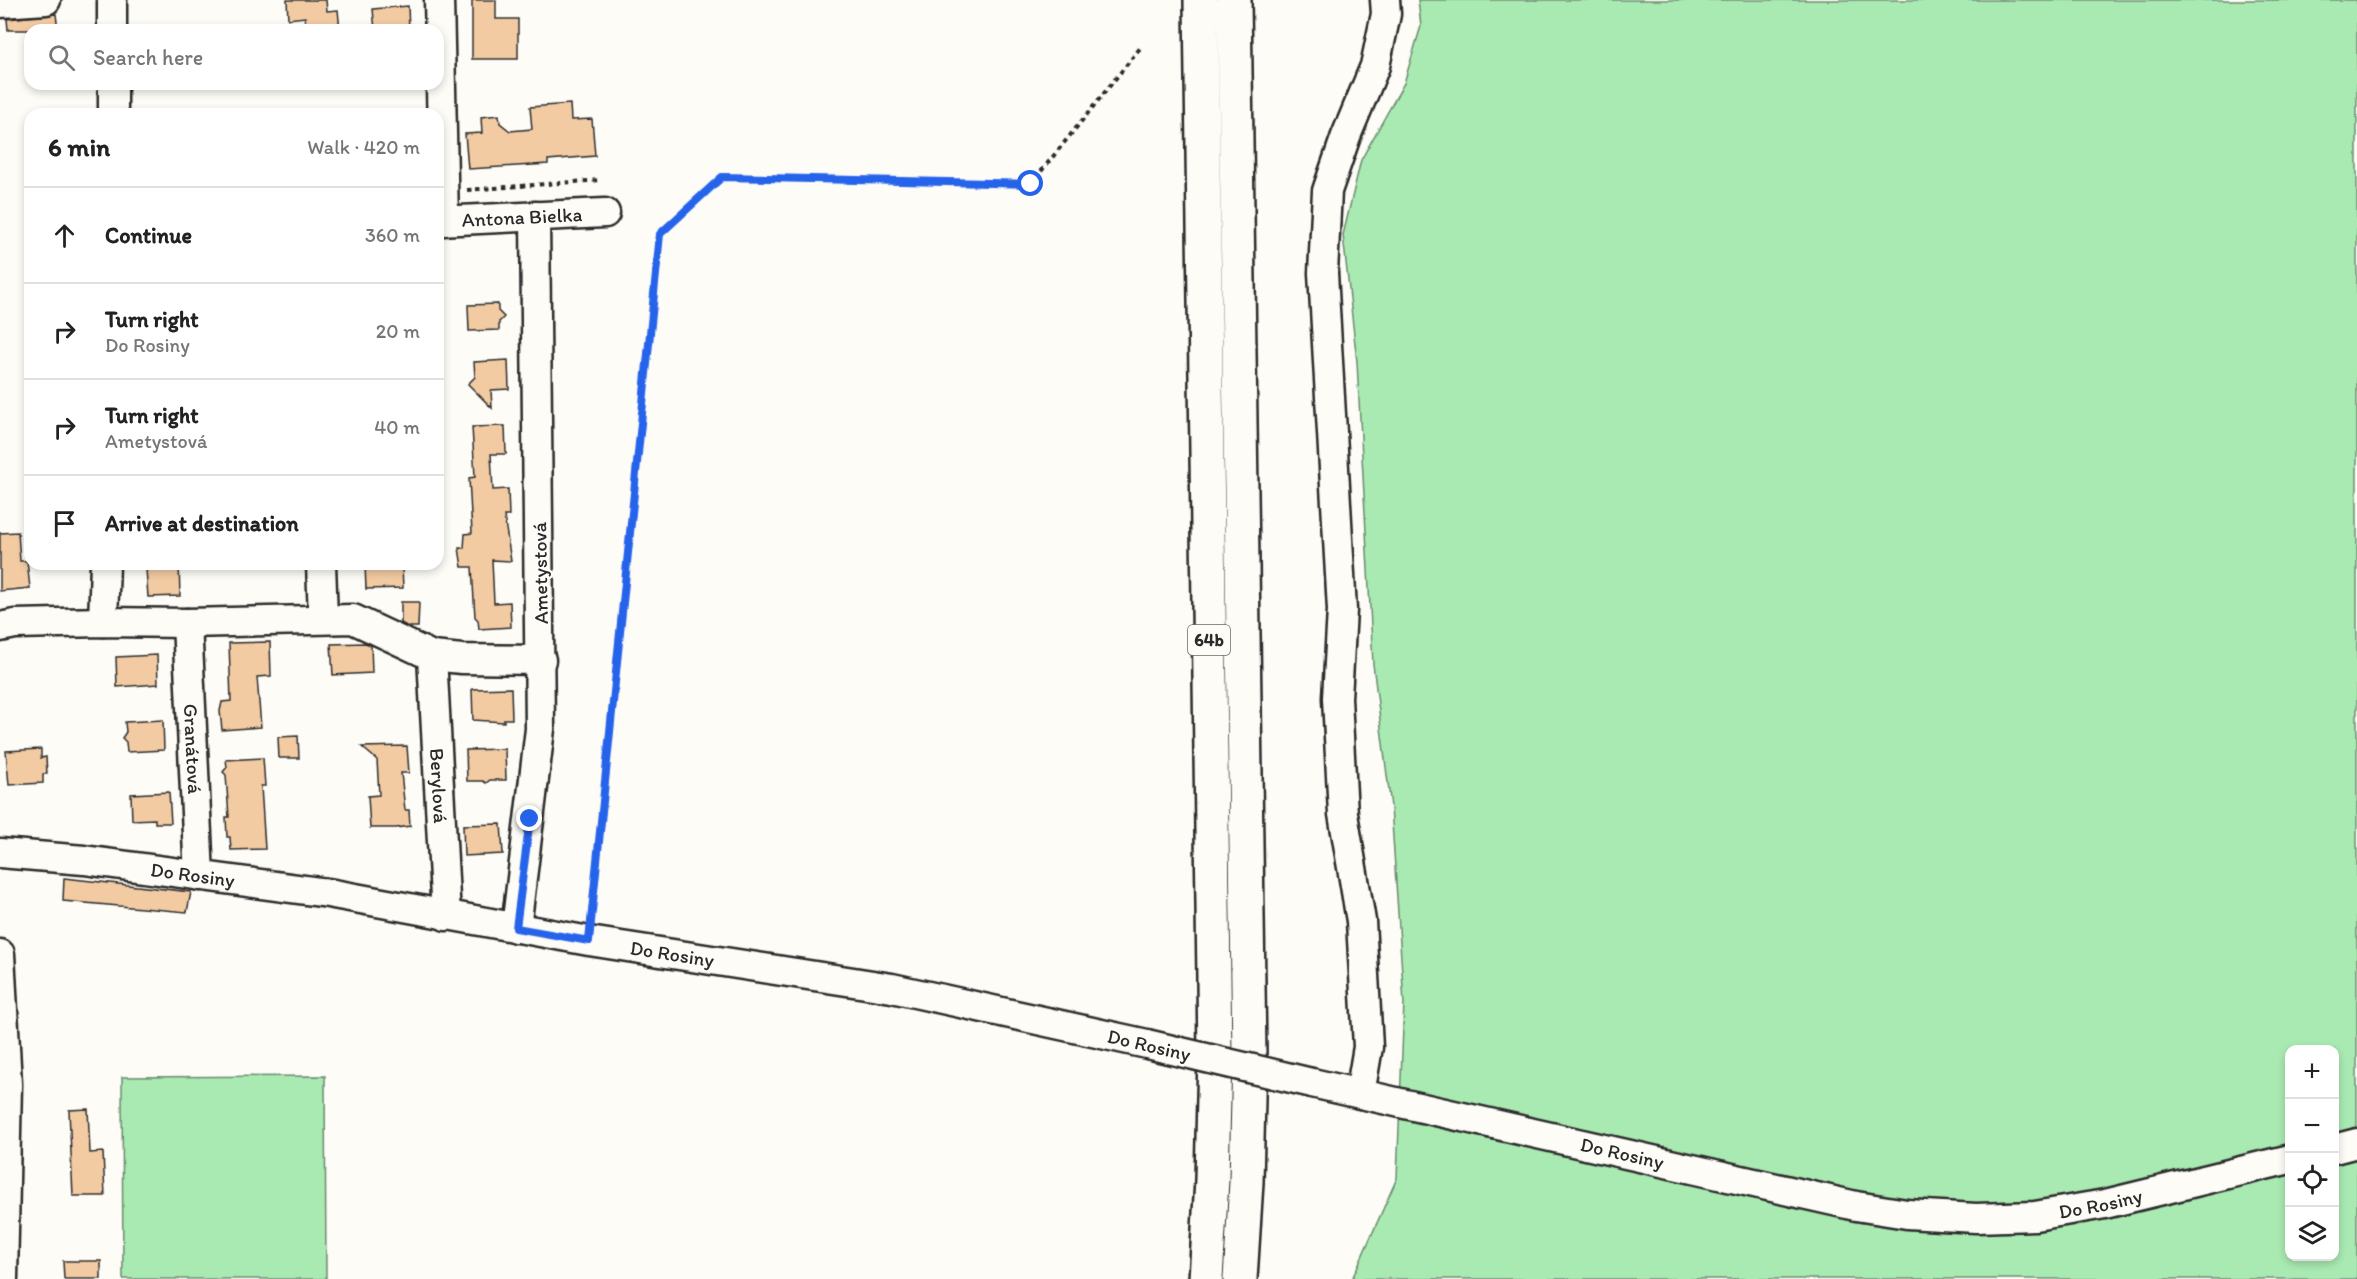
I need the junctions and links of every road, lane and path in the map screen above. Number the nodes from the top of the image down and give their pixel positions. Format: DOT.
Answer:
graph roads {
  1 [pos="46,0"];
  2 [pos="112,0"];
  3 [pos="440,0"];
  4 [pos="1201,0"];
  5 [pos="1234,0"];
  6 [pos="1385,0"];
  7 [pos="0,3"];
  8 [pos="112,24"];
  9 [pos="440,24"];
  10 [pos="1141,47"];
  11 [pos="113,90"];
  12 [pos="440,90"];
  13 [pos="113,108"];
  14 [pos="440,108"];
  15 [pos="600,180"];
  16 [pos="466,190"];
  17 [pos="605,213"];
  18 [pos="535,216"];
  19 [pos="444,221"];
  20 [pos="105,570"];
  21 [pos="321,570"];
  22 [pos="323,618"];
  23 [pos="103,622"];
  24 [pos="188,623"];
  25 [pos="0,627"];
  26 [pos="432,656"];
  27 [pos="541,660"];
  28 [pos="0,853"];
  29 [pos="199,876"];
  30 [pos="446,916"];
  31 [pos="516,928"];
  32 [pos="589,941"];
  33 [pos="0,954"];
  34 [pos="1360,1094"];
  35 [pos="2357,1143"];
  36 [pos="2339,1148"];
  37 [pos="2285,1160"];
  38 [pos="3,1279"];
  39 [pos="1206,1279"];
  40 [pos="1240,1279"];
  1 -- 7 [label="street"];
  2 -- 8 [label="street"];
  3 -- 9 [label="street, Antona Bielka"];
  4 -- 39 [label="highway, 64b"];
  5 -- 40 [label="highway, 64b"];
  6 -- 34 [label="street"];
  10 -- 32 [label="path"];
  11 -- 13 [label="street"];
  12 -- 14 [label="street, Antona Bielka"];
  15 -- 16 [label="path"];
  17 -- 18 [label="street, Antona Bielka"];
  18 -- 19 [label="street, Antona Bielka"];
  18 -- 27 [label="street, Ametystová"];
  20 -- 23 [label="street"];
  21 -- 22 [label="street"];
  22 -- 24 [label="street"];
  22 -- 26 [label="street"];
  23 -- 24 [label="street"];
  23 -- 25 [label="street"];
  24 -- 29 [label="street, Granátová"];
  26 -- 27 [label="street"];
  26 -- 30 [label="street, Berylová"];
  27 -- 31 [label="street, Ametystová"];
  28 -- 29 [label="street, Do Rosiny"];
  29 -- 30 [label="street, Do Rosiny"];
  30 -- 31 [label="street, Do Rosiny"];
  31 -- 32 [label="street, Do Rosiny"];
  32 -- 34 [label="street, Do Rosiny, bridge"];
  33 -- 38 [label="street"];
  34 -- 37 [label="street, Do Rosiny"];
  35 -- 36 [label="street"];
}
